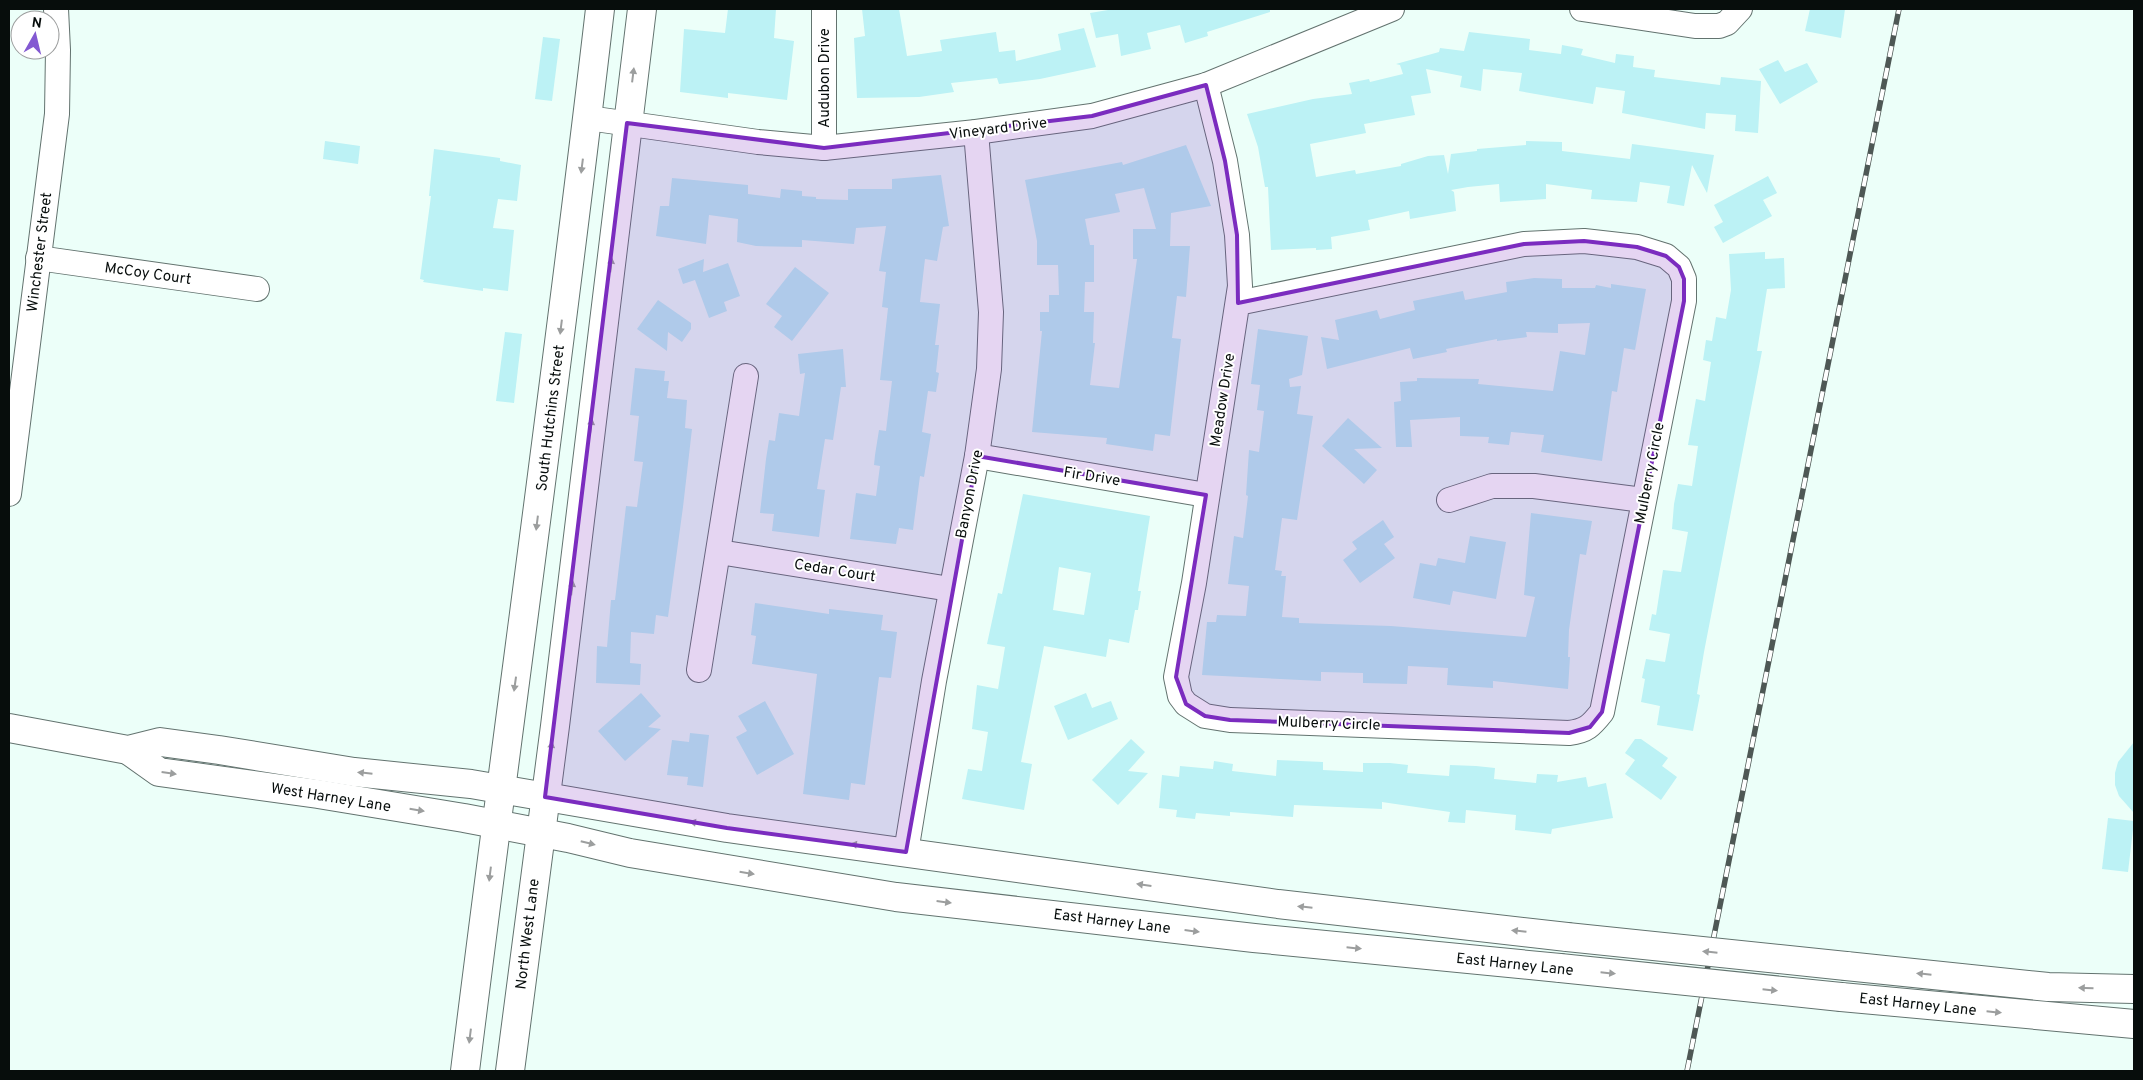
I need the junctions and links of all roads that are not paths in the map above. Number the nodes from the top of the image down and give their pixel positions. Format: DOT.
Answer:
graph roads {
  1 [pos="56,9"];
  2 [pos="600,9"];
  3 [pos="642,9"];
  4 [pos="824,9"];
  5 [pos="1392,9"];
  6 [pos="1582,9"];
  7 [pos="1740,9"];
  8 [pos="1206,85"];
  9 [pos="588,118"];
  10 [pos="627,123"];
  11 [pos="976,132"];
  12 [pos="824,148"];
  13 [pos="38,258"];
  14 [pos="257,290"];
  15 [pos="1238,303"];
  16 [pos="746,376"];
  17 [pos="977,456"];
  18 [pos="9,494"];
  19 [pos="1206,495"];
  20 [pos="1449,500"];
  21 [pos="1643,500"];
  22 [pos="719,552"];
  23 [pos="950,589"];
  24 [pos="699,670"];
  25 [pos="1193,709"];
  26 [pos="9,728"];
  27 [pos="128,750"];
  28 [pos="500,790"];
  29 [pos="545,797"];
  30 [pos="496,826"];
  31 [pos="540,834"];
  32 [pos="906,852"];
  33 [pos="2134,990"];
  34 [pos="2134,1024"];
  35 [pos="465,1071"];
  36 [pos="510,1071"];
  1 -- 13 [label="street, Winchester Street"];
  2 -- 9 [label="main road, South Hutchins Street"];
  10 -- 3 [label="main road, one-way"];
  4 -- 12 [label="street, Audubon Drive"];
  5 -- 8 [label="street, Vineyard Drive"];
  6 -- 7 [label="street"];
  8 -- 11 [label="street, Vineyard Drive"];
  8 -- 15 [label="street, Meadow Drive"];
  9 -- 10 [label="street, Vineyard Drive"];
  9 -- 28 [label="main road, South Hutchins Street, one-way"];
  10 -- 12 [label="street, Vineyard Drive"];
  29 -- 10 [label="main road, one-way"];
  11 -- 12 [label="street, Vineyard Drive"];
  11 -- 17 [label="street, Banyon Drive"];
  13 -- 14 [label="street, McCoy Court"];
  13 -- 18 [label="street, Winchester Street"];
  15 -- 19 [label="street, Meadow Drive"];
  15 -- 21 [label="street, Mulberry Circle"];
  16 -- 22 [label="street"];
  17 -- 19 [label="street, Fir Drive"];
  17 -- 23 [label="street, Banyon Drive"];
  19 -- 25 [label="street, Meadow Drive"];
  20 -- 21 [label="street"];
  21 -- 25 [label="street, Mulberry Circle"];
  22 -- 23 [label="street, Cedar Court"];
  22 -- 24 [label="street"];
  23 -- 32 [label="street, Banyon Drive"];
  26 -- 27 [label="main road, West Harney Lane"];
  28 -- 27 [label="main road, West Harney Lane, one-way"];
  27 -- 30 [label="main road, West Harney Lane, one-way"];
  28 -- 29 [label="main road, West Harney Lane"];
  28 -- 30 [label="main road, South Hutchins Street"];
  29 -- 31 [label="main road, North West Lane"];
  32 -- 29 [label="main road, West Harney Lane, one-way"];
  30 -- 31 [label="main road, West Harney Lane"];
  30 -- 35 [label="main road, one-way"];
  31 -- 34 [label="main road, East Harney Lane, one-way, bridge"];
  31 -- 36 [label="main road, North West Lane"];
  33 -- 32 [label="main road, East Harney Lane, one-way, bridge"];
}
